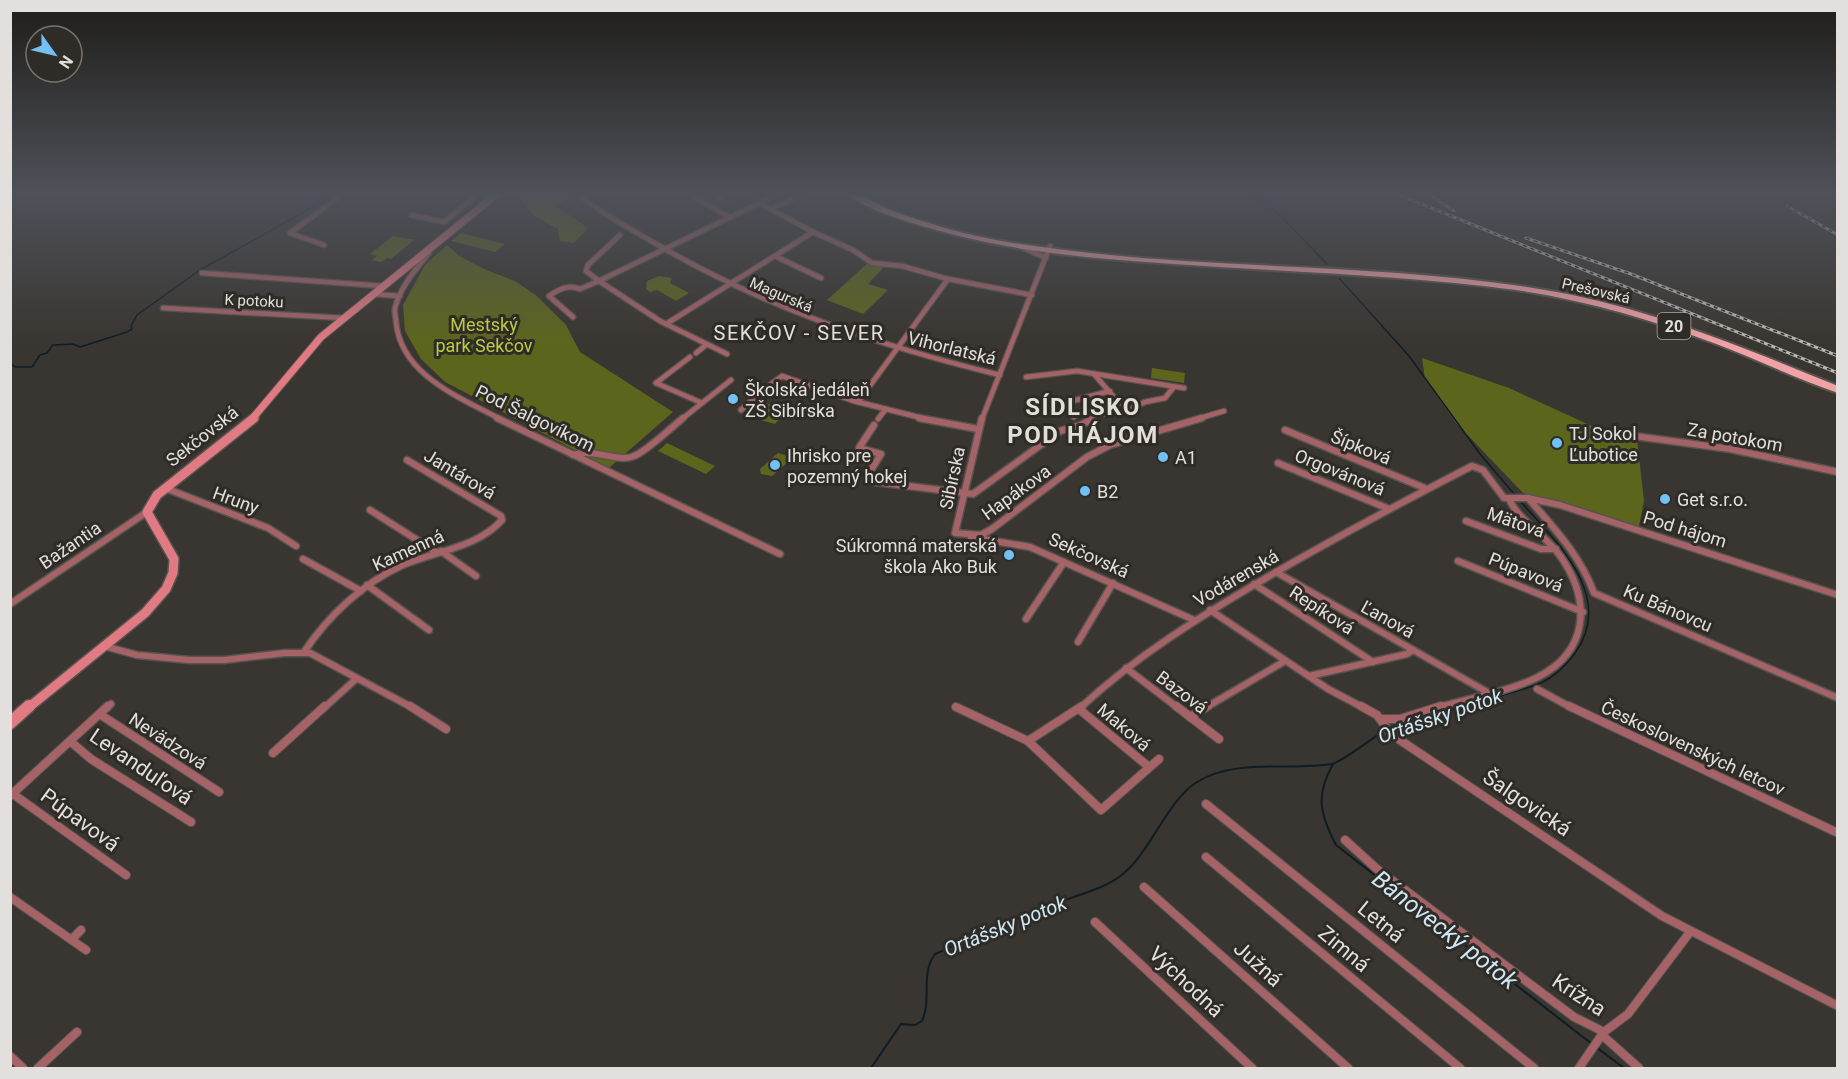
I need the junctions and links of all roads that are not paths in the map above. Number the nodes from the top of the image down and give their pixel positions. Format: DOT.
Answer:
graph roads {
  1 [pos="437,244"];
  2 [pos="439,244"];
  3 [pos="610,244"];
  4 [pos="657,244"];
  5 [pos="674,244"];
  6 [pos="793,244"];
  7 [pos="840,244"];
  8 [pos="1009,244"];
  9 [pos="1017,244"];
  10 [pos="664,249"];
  11 [pos="1048,252"];
  12 [pos="775,255"];
  13 [pos="202,273"];
  14 [pos="821,278"];
  15 [pos="948,279"];
  16 [pos="599,281"];
  17 [pos="728,285"];
  18 [pos="383,286"];
  19 [pos="373,294"];
  20 [pos="1032,295"];
  21 [pos="400,296"];
  22 [pos="163,308"];
  23 [pos="573,317"];
  24 [pos="344,318"];
  25 [pos="666,324"];
  26 [pos="706,345"];
  27 [pos="896,349"];
  28 [pos="727,354"];
  29 [pos="1094,373"];
  30 [pos="1000,375"];
  31 [pos="1026,377"];
  32 [pos="731,381"];
  33 [pos="771,384"];
  34 [pos="1838,385"];
  35 [pos="1173,388"];
  36 [pos="1184,388"];
  37 [pos="765,389"];
  38 [pos="1838,390"];
  39 [pos="1110,391"];
  40 [pos="858,402"];
  41 [pos="702,403"];
  42 [pos="1119,403"];
  43 [pos="886,409"];
  44 [pos="741,410"];
  45 [pos="1224,411"];
  46 [pos="1074,417"];
  47 [pos="978,429"];
  48 [pos="1285,430"];
  49 [pos="1627,435"];
  50 [pos="573,454"];
  51 [pos="407,460"];
  52 [pos="1278,464"];
  53 [pos="1838,472"];
  54 [pos="164,488"];
  55 [pos="1427,489"];
  56 [pos="963,493"];
  57 [pos="1526,498"];
  58 [pos="1511,499"];
  59 [pos="1389,509"];
  60 [pos="370,510"];
  61 [pos="147,512"];
  62 [pos="1466,521"];
  63 [pos="956,534"];
  64 [pos="481,536"];
  65 [pos="967,536"];
  66 [pos="296,546"];
  67 [pos="1556,549"];
  68 [pos="438,552"];
  69 [pos="780,554"];
  70 [pos="303,559"];
  71 [pos="1458,561"];
  72 [pos="1064,562"];
  73 [pos="1276,572"];
  74 [pos="476,576"];
  75 [pos="1113,583"];
  76 [pos="1254,584"];
  77 [pos="367,585"];
  78 [pos="361,591"];
  79 [pos="1838,595"];
  80 [pos="10,604"];
  81 [pos="1210,610"];
  82 [pos="1583,612"];
  83 [pos="1026,619"];
  84 [pos="1194,620"];
  85 [pos="429,630"];
  86 [pos="1078,642"];
  87 [pos="104,646"];
  88 [pos="1413,650"];
  89 [pos="304,652"];
  90 [pos="1285,662"];
  91 [pos="1373,662"];
  92 [pos="1126,668"];
  93 [pos="1309,676"];
  94 [pos="356,679"];
  95 [pos="1537,688"];
  96 [pos="1487,692"];
  97 [pos="1838,698"];
  98 [pos="111,704"];
  99 [pos="956,707"];
  100 [pos="1079,709"];
  101 [pos="101,715"];
  102 [pos="1190,717"];
  103 [pos="10,723"];
  104 [pos="1383,723"];
  105 [pos="446,729"];
  106 [pos="1219,739"];
  107 [pos="1028,741"];
  108 [pos="71,742"];
  109 [pos="273,753"];
  110 [pos="1159,759"];
  111 [pos="1149,767"];
  112 [pos="219,792"];
  113 [pos="12,795"];
  114 [pos="1206,804"];
  115 [pos="191,822"];
  116 [pos="1838,833"];
  117 [pos="1346,840"];
  118 [pos="1206,858"];
  119 [pos="126,875"];
  120 [pos="1144,887"];
  121 [pos="10,897"];
  122 [pos="1095,922"];
  123 [pos="81,930"];
  124 [pos="1690,932"];
  125 [pos="72,939"];
  126 [pos="86,950"];
  127 [pos="1838,1006"];
  128 [pos="77,1032"];
  129 [pos="1601,1035"];
  130 [pos="10,1056"];
  131 [pos="23,1068"];
  132 [pos="38,1068"];
  133 [pos="1252,1068"];
  134 [pos="1348,1068"];
  135 [pos="1460,1068"];
  136 [pos="1534,1068"];
  137 [pos="1579,1068"];
  138 [pos="1639,1068"];
  1 -- 18 [label="street, Sekčovská"];
  2 -- 21 [label="street, Pod Šalgovíkom"];
  3 -- 16 [label="street"];
  4 -- 10 [label="street, Magurská"];
  5 -- 10 [label="street"];
  6 -- 12 [label="street"];
  7 -- 15 [label="street"];
  8 -- 11 [label="main road, 20"];
  9 -- 11 [label="main road, 20"];
  10 -- 16 [label="street"];
  10 -- 17 [label="street, Magurská"];
  11 -- 20 [label="street, Vihorlatská"];
  11 -- 34 [label="main road, Prešovská / 20"];
  11 -- 38 [label="main road, Prešovská / 20"];
  12 -- 14 [label="street"];
  12 -- 17 [label="street"];
  13 -- 18 [label="street"];
  15 -- 20 [label="street"];
  15 -- 27 [label="street, Vihorlatská"];
  16 -- 23 [label="street"];
  16 -- 25 [label="street"];
  17 -- 25 [label="street"];
  17 -- 27 [label="street, Magurská"];
  18 -- 19 [label="street, Sekčovská"];
  19 -- 21 [label="street"];
  19 -- 24 [label="street, Sekčovská"];
  20 -- 30 [label="street, Vihorlatská"];
  21 -- 50 [label="street, Pod Šalgovíkom"];
  22 -- 24 [label="street, K potoku"];
  24 -- 54 [label="street, Sekčovská"];
  25 -- 26 [label="street"];
  26 -- 28 [label="street"];
  26 -- 41 [label="street"];
  27 -- 30 [label="street, Vihorlatská"];
  27 -- 40 [label="street"];
  29 -- 31 [label="street"];
  29 -- 35 [label="street"];
  29 -- 39 [label="street"];
  30 -- 47 [label="street, Sibírska"];
  32 -- 41 [label="street"];
  33 -- 40 [label="street, Sibírska"];
  35 -- 36 [label="street"];
  35 -- 56 [label="street"];
  37 -- 44 [label="street"];
  39 -- 42 [label="street"];
  39 -- 46 [label="street"];
  40 -- 43 [label="street, Sibírska"];
  41 -- 50 [label="street"];
  43 -- 47 [label="street, Sibírska"];
  43 -- 56 [label="street"];
  45 -- 65 [label="street, Hapákova"];
  47 -- 56 [label="street, Sibírska"];
  48 -- 55 [label="street, Šípková"];
  49 -- 53 [label="street, Za potokom"];
  50 -- 69 [label="street, Pod Šalgovíkom"];
  51 -- 64 [label="street, Jantárová"];
  52 -- 59 [label="street, Orgovánová"];
  54 -- 61 [label="street, Sekčovská"];
  54 -- 66 [label="street, Hruny"];
  55 -- 58 [label="street, Vodárenská"];
  55 -- 59 [label="street, Vodárenská"];
  56 -- 63 [label="street, Sibírska"];
  57 -- 58 [label="street, Pod hájom"];
  57 -- 79 [label="street, Pod hájom"];
  57 -- 97 [label="street, Ku Bánovcu"];
  58 -- 67 [label="street"];
  59 -- 73 [label="street, Vodárenská"];
  60 -- 68 [label="street"];
  61 -- 80 [label="street, Bažantia"];
  61 -- 87 [label="street"];
  62 -- 67 [label="street, Mätová"];
  63 -- 65 [label="street, Hapákova"];
  64 -- 68 [label="street, Kamenná"];
  65 -- 72 [label="street, Sekčovská"];
  67 -- 82 [label="street"];
  68 -- 74 [label="street"];
  68 -- 77 [label="street, Kamenná"];
  70 -- 78 [label="street"];
  71 -- 82 [label="street, Púpavová"];
  72 -- 75 [label="street, Sekčovská"];
  72 -- 83 [label="street"];
  73 -- 76 [label="street, Vodárenská"];
  73 -- 88 [label="street, Ľanová"];
  75 -- 84 [label="street, Sekčovská"];
  75 -- 86 [label="street"];
  76 -- 81 [label="street, Vodárenská"];
  76 -- 91 [label="street, Repíková"];
  77 -- 78 [label="street, Kamenná"];
  77 -- 85 [label="street"];
  78 -- 89 [label="street, Kamenná"];
  81 -- 84 [label="street, Vodárenská"];
  81 -- 90 [label="street, Šalgovická"];
  82 -- 96 [label="street"];
  84 -- 92 [label="street, Vodárenská"];
  87 -- 89 [label="street"];
  87 -- 103 [label="street"];
  88 -- 91 [label="street"];
  88 -- 96 [label="street, Ľanová"];
  89 -- 94 [label="street"];
  90 -- 93 [label="street, Šalgovická"];
  90 -- 102 [label="street"];
  91 -- 93 [label="street"];
  92 -- 100 [label="street, Vodárenská"];
  92 -- 102 [label="street, Bazová"];
  93 -- 104 [label="street, Šalgovická"];
  94 -- 105 [label="street"];
  94 -- 109 [label="street"];
  95 -- 116 [label="street, Československých letcov"];
  96 -- 104 [label="street"];
  98 -- 101 [label="street"];
  99 -- 107 [label="street"];
  100 -- 107 [label="street, Vodárenská"];
  100 -- 111 [label="street, Maková"];
  101 -- 108 [label="street"];
  101 -- 112 [label="street, Nevädzová"];
  102 -- 106 [label="street, Bazová"];
  104 -- 124 [label="street, Šalgovická"];
  107 -- 111 [label="street, Maková"];
  108 -- 113 [label="street"];
  108 -- 115 [label="street, Levanduľová"];
  110 -- 111 [label="street, Maková"];
  113 -- 119 [label="street, Púpavová"];
  114 -- 136 [label="street, Letná"];
  117 -- 129 [label="street, Krížna"];
  118 -- 135 [label="street, Zimná"];
  120 -- 134 [label="street, Južná"];
  121 -- 125 [label="street"];
  122 -- 133 [label="street, Východná"];
  123 -- 125 [label="street"];
  124 -- 127 [label="street, Šalgovická"];
  124 -- 129 [label="street, Krížna"];
  125 -- 126 [label="street"];
  128 -- 132 [label="street"];
  129 -- 137 [label="street"];
  129 -- 138 [label="street"];
  130 -- 131 [label="street"];
}
